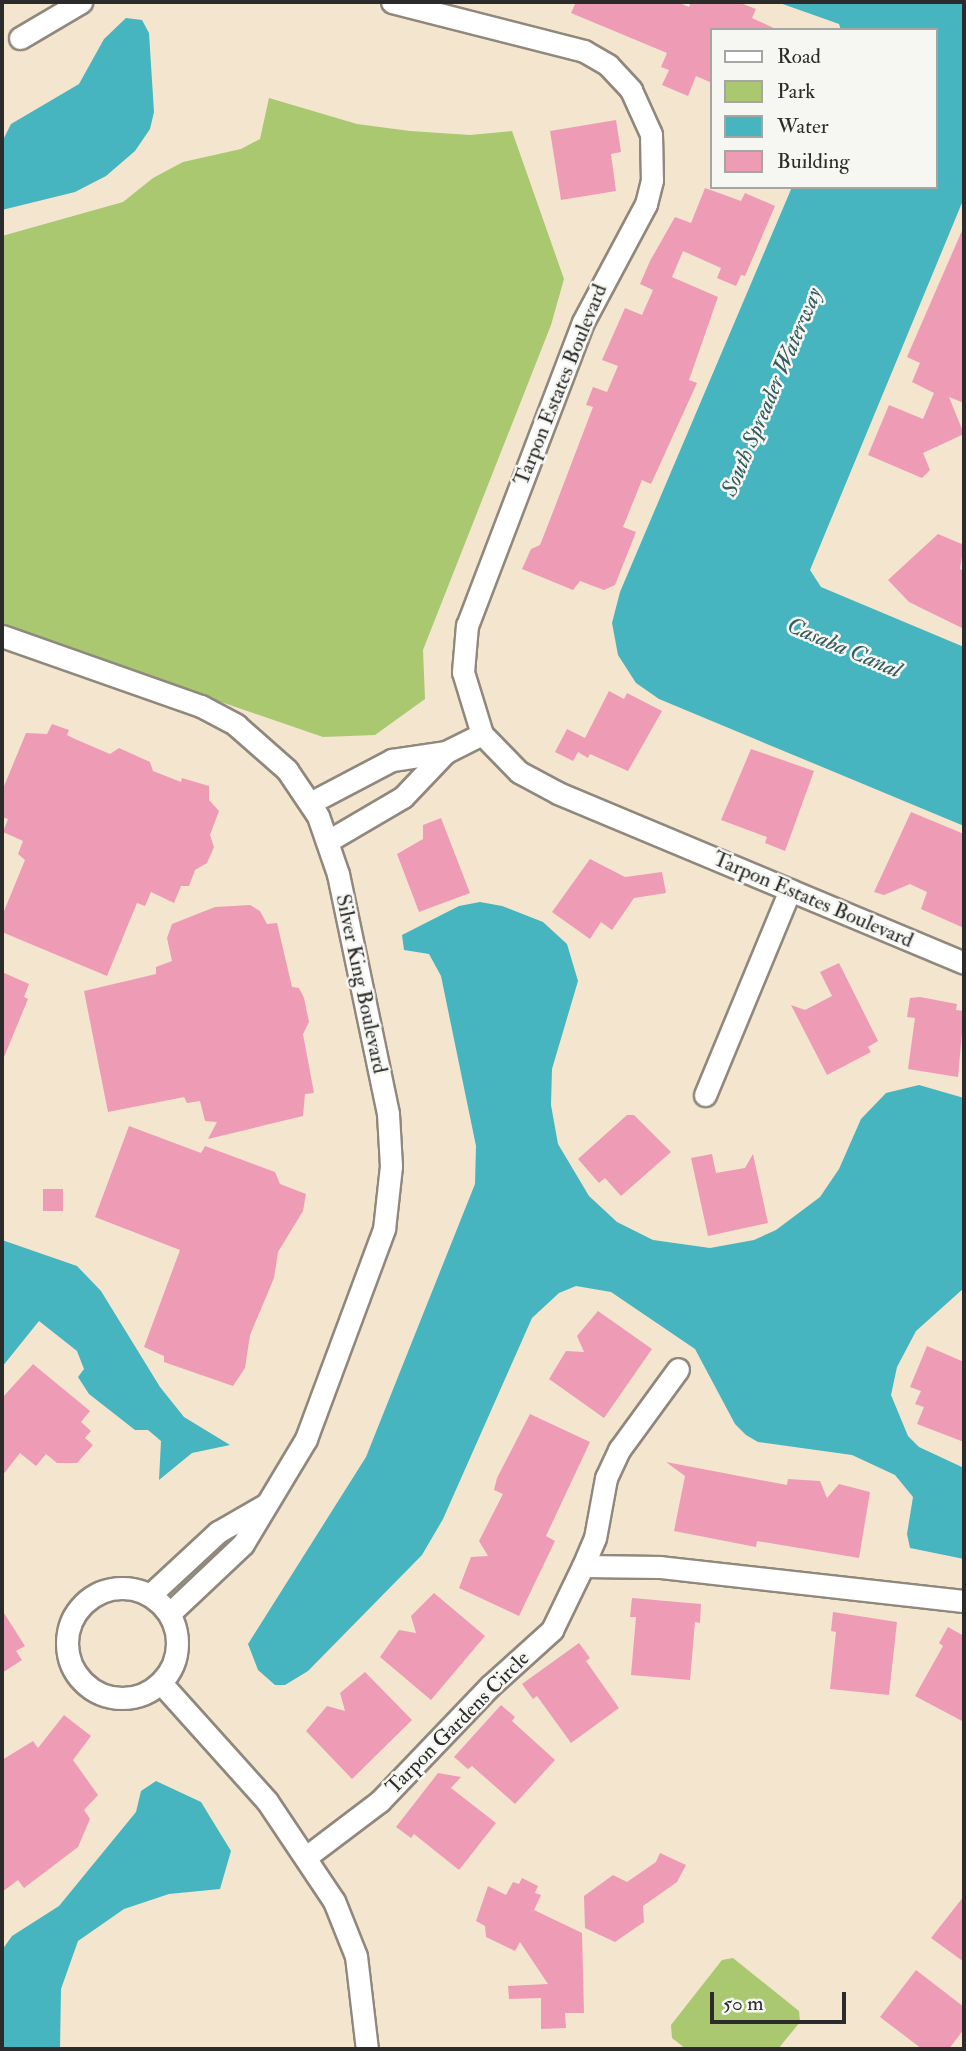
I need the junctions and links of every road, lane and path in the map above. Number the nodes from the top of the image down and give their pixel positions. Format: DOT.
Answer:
graph roads {
  1 [pos="81,2"];
  2 [pos="392,2"];
  3 [pos="20,38"];
  4 [pos="2,636"];
  5 [pos="482,734"];
  6 [pos="446,752"];
  7 [pos="310,803"];
  8 [pos="328,841"];
  9 [pos="790,890"];
  10 [pos="964,963"];
  11 [pos="705,1095"];
  12 [pos="678,1369"];
  13 [pos="267,1504"];
  14 [pos="583,1566"];
  15 [pos="150,1595"];
  16 [pos="964,1601"];
  17 [pos="170,1613"];
  18 [pos="161,1683"];
  19 [pos="306,1857"];
  20 [pos="368,2049"];
  1 -- 3 [label="street"];
  2 -- 5 [label="street, Tarpon Estates Boulevard"];
  4 -- 7 [label="street, Silver King Boulevard"];
  5 -- 6 [label="street"];
  5 -- 9 [label="street, Tarpon Estates Boulevard"];
  6 -- 7 [label="street"];
  6 -- 8 [label="street"];
  7 -- 8 [label="street, Silver King Boulevard"];
  8 -- 13 [label="street, Silver King Boulevard"];
  9 -- 10 [label="street, Tarpon Estates Boulevard"];
  9 -- 11 [label="street"];
  12 -- 14 [label="street, Tarpon Gardens Circle"];
  13 -- 15 [label="street, Silver King Boulevard"];
  13 -- 17 [label="street, Silver King Boulevard"];
  14 -- 16 [label="street"];
  14 -- 19 [label="street, Tarpon Gardens Circle"];
  15 -- 17 [label="street"];
  15 -- 18 [label="street"];
  17 -- 18 [label="street"];
  18 -- 19 [label="street"];
  19 -- 20 [label="street"];
}
